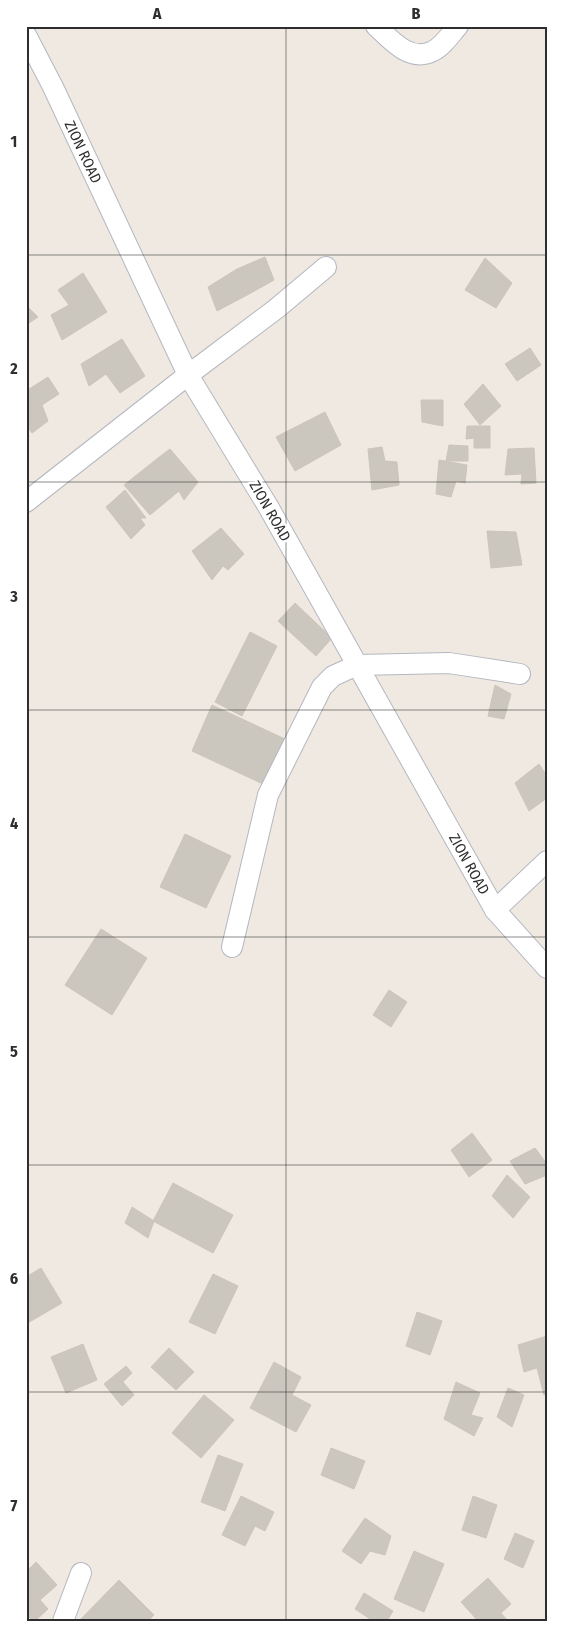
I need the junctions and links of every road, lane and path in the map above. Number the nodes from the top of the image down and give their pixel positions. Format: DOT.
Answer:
graph roads {
  1 [pos="376,26"];
  2 [pos="458,26"];
  3 [pos="26,35"];
  4 [pos="326,267"];
  5 [pos="188,375"];
  6 [pos="26,502"];
  7 [pos="357,665"];
  8 [pos="520,674"];
  9 [pos="547,862"];
  10 [pos="495,910"];
  11 [pos="232,946"];
  12 [pos="547,968"];
  13 [pos="81,1573"];
  14 [pos="63,1621"];
  1 -- 2 [label="street"];
  3 -- 5 [label="street, ZION ROAD"];
  4 -- 5 [label="street"];
  5 -- 6 [label="street"];
  5 -- 7 [label="street, ZION ROAD"];
  7 -- 8 [label="street"];
  7 -- 10 [label="street, ZION ROAD"];
  7 -- 11 [label="street"];
  9 -- 10 [label="street"];
  10 -- 12 [label="street, ZION ROAD"];
  13 -- 14 [label="street"];
}
